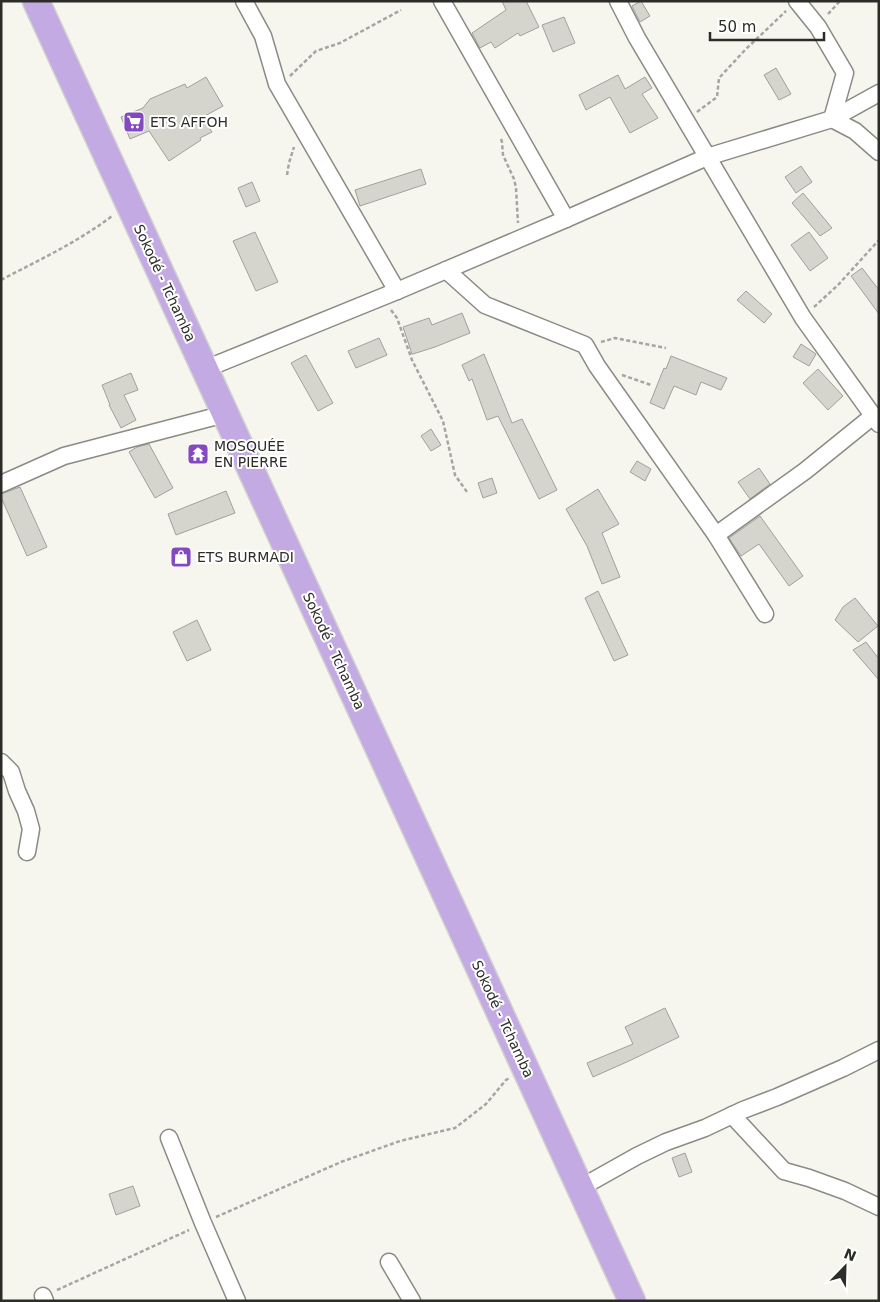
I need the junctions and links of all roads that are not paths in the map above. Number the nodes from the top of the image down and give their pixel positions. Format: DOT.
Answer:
graph roads {
  1 [pos="36,1"];
  2 [pos="244,1"];
  3 [pos="442,1"];
  4 [pos="618,1"];
  5 [pos="797,1"];
  6 [pos="879,93"];
  7 [pos="832,120"];
  8 [pos="879,152"];
  9 [pos="707,157"];
  10 [pos="566,220"];
  11 [pos="446,270"];
  12 [pos="397,291"];
  13 [pos="205,369"];
  14 [pos="225,414"];
  15 [pos="876,420"];
  16 [pos="1,484"];
  17 [pos="716,535"];
  18 [pos="765,614"];
  19 [pos="1,762"];
  20 [pos="27,852"];
  21 [pos="879,1050"];
  22 [pos="732,1115"];
  23 [pos="169,1138"];
  24 [pos="580,1188"];
  25 [pos="879,1208"];
  26 [pos="389,1262"];
  27 [pos="237,1301"];
  28 [pos="412,1301"];
  29 [pos="632,1301"];
  1 -- 13 [label="main road, Sokodé - Tchamba"];
  2 -- 12 [label="street"];
  3 -- 10 [label="street"];
  4 -- 9 [label="street"];
  5 -- 7 [label="street"];
  6 -- 7 [label="street"];
  7 -- 8 [label="street"];
  7 -- 9 [label="street"];
  9 -- 10 [label="street"];
  9 -- 15 [label="street"];
  10 -- 11 [label="street"];
  11 -- 12 [label="street"];
  11 -- 17 [label="street"];
  12 -- 13 [label="street"];
  13 -- 14 [label="main road, Sokodé - Tchamba"];
  14 -- 16 [label="street"];
  14 -- 24 [label="main road, Sokodé - Tchamba"];
  15 -- 17 [label="street"];
  17 -- 18 [label="street"];
  19 -- 20 [label="street"];
  21 -- 22 [label="street"];
  22 -- 24 [label="street"];
  22 -- 25 [label="street"];
  23 -- 27 [label="street"];
  24 -- 29 [label="main road, Sokodé - Tchamba"];
  26 -- 28 [label="street"];
}
